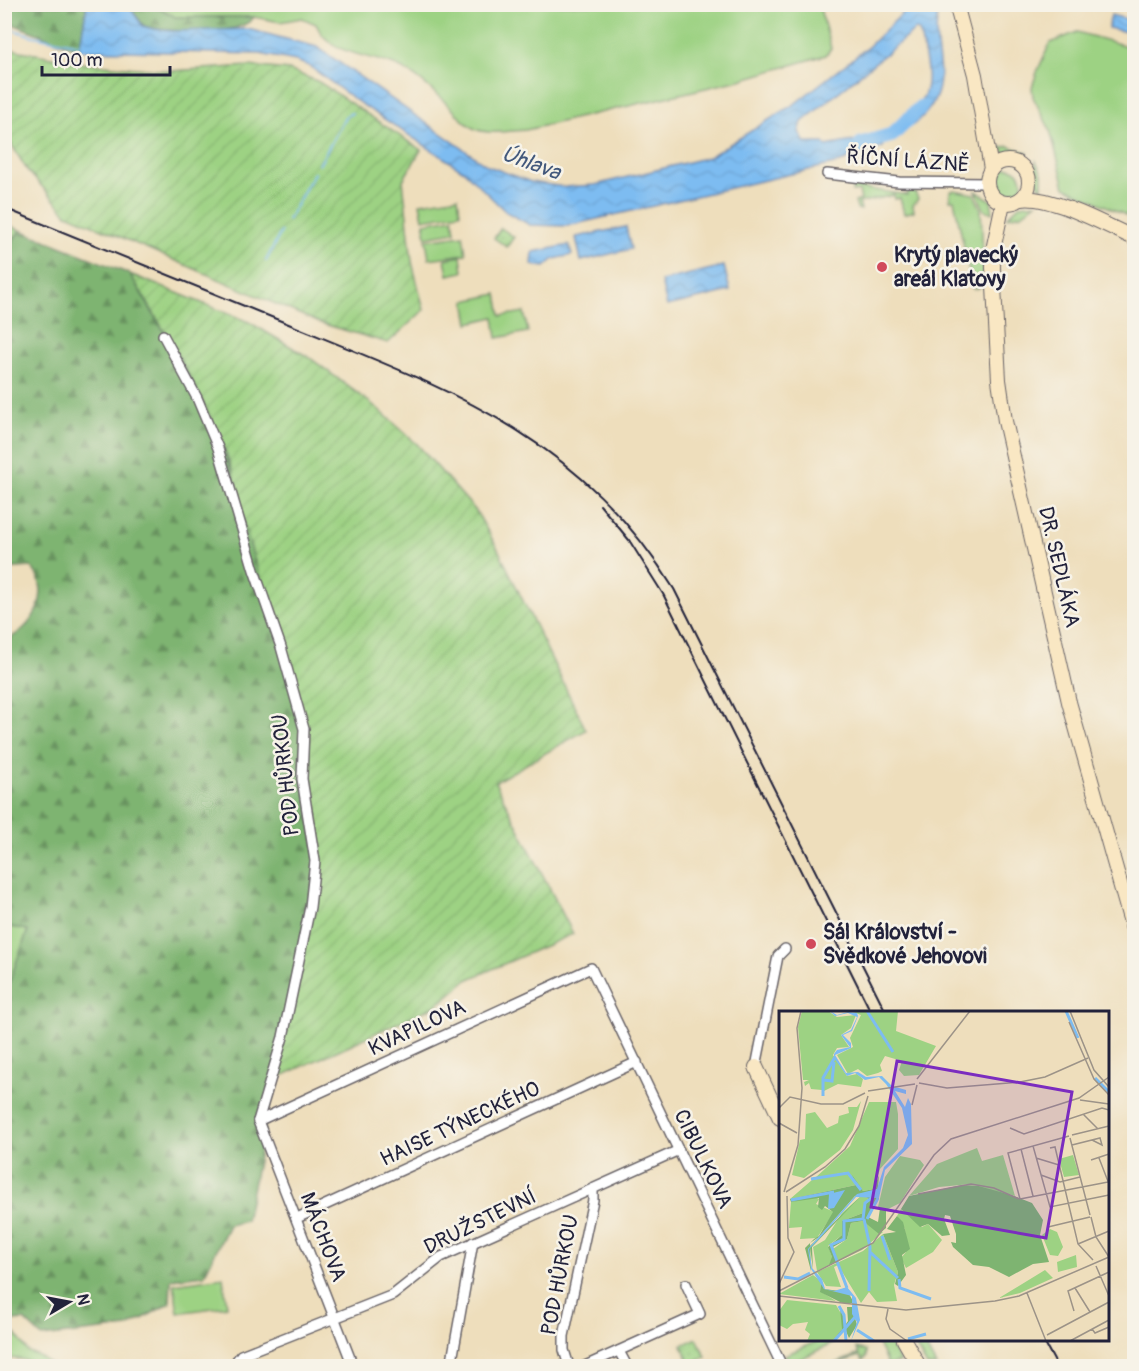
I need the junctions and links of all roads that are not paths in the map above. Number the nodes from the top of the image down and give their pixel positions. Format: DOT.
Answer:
graph roads {
  1 [pos="956,4"];
  2 [pos="984,122"];
  3 [pos="1010,160"];
  4 [pos="991,169"];
  5 [pos="827,174"];
  6 [pos="1029,181"];
  7 [pos="987,183"];
  8 [pos="1021,199"];
  9 [pos="1003,203"];
  10 [pos="1071,210"];
  11 [pos="1134,238"];
  12 [pos="163,335"];
  13 [pos="1134,933"];
  14 [pos="785,949"];
  15 [pos="591,968"];
  16 [pos="637,1062"];
  17 [pos="756,1067"];
  18 [pos="779,1116"];
  19 [pos="258,1120"];
  20 [pos="679,1150"];
  21 [pos="593,1189"];
  22 [pos="297,1218"];
  23 [pos="473,1242"];
  24 [pos="686,1284"];
  25 [pos="334,1318"];
  26 [pos="904,1341"];
  27 [pos="619,1351"];
  28 [pos="237,1363"];
  29 [pos="353,1366"];
  30 [pos="451,1366"];
  31 [pos="569,1366"];
  32 [pos="585,1366"];
  33 [pos="627,1366"];
  34 [pos="782,1366"];
  35 [pos="916,1366"];
  1 -- 2 [label="street"];
  2 -- 3 [label="street"];
  2 -- 4 [label="street"];
  3 -- 4 [label="street"];
  3 -- 6 [label="street"];
  4 -- 7 [label="street"];
  5 -- 7 [label="street, ŘÍČNÍ LÁZNĚ"];
  6 -- 8 [label="street"];
  6 -- 10 [label="street"];
  7 -- 9 [label="street"];
  8 -- 9 [label="street"];
  8 -- 10 [label="street"];
  9 -- 13 [label="street, DR. SEDLÁKA"];
  10 -- 11 [label="street"];
  12 -- 19 [label="street, POD HŮRKOU"];
  14 -- 17 [label="street"];
  15 -- 16 [label="street, CIBULKOVA"];
  15 -- 19 [label="street, KVAPILOVA"];
  16 -- 20 [label="street, CIBULKOVA"];
  16 -- 22 [label="street, HAISE TÝNECKÉHO"];
  17 -- 18 [label="street"];
  19 -- 22 [label="street, MÁCHOVA"];
  20 -- 21 [label="street, DRUŽSTEVNÍ"];
  20 -- 34 [label="street, CIBULKOVA"];
  21 -- 23 [label="street, DRUŽSTEVNÍ"];
  21 -- 31 [label="street, POD HŮRKOU"];
  22 -- 25 [label="street, MÁCHOVA"];
  23 -- 25 [label="street, DRUŽSTEVNÍ"];
  23 -- 30 [label="street"];
  24 -- 27 [label="street"];
  25 -- 28 [label="street, DRUŽSTEVNÍ"];
  25 -- 29 [label="street, MÁCHOVA"];
  26 -- 35 [label="street"];
  27 -- 32 [label="street"];
  27 -- 33 [label="street"];
}
